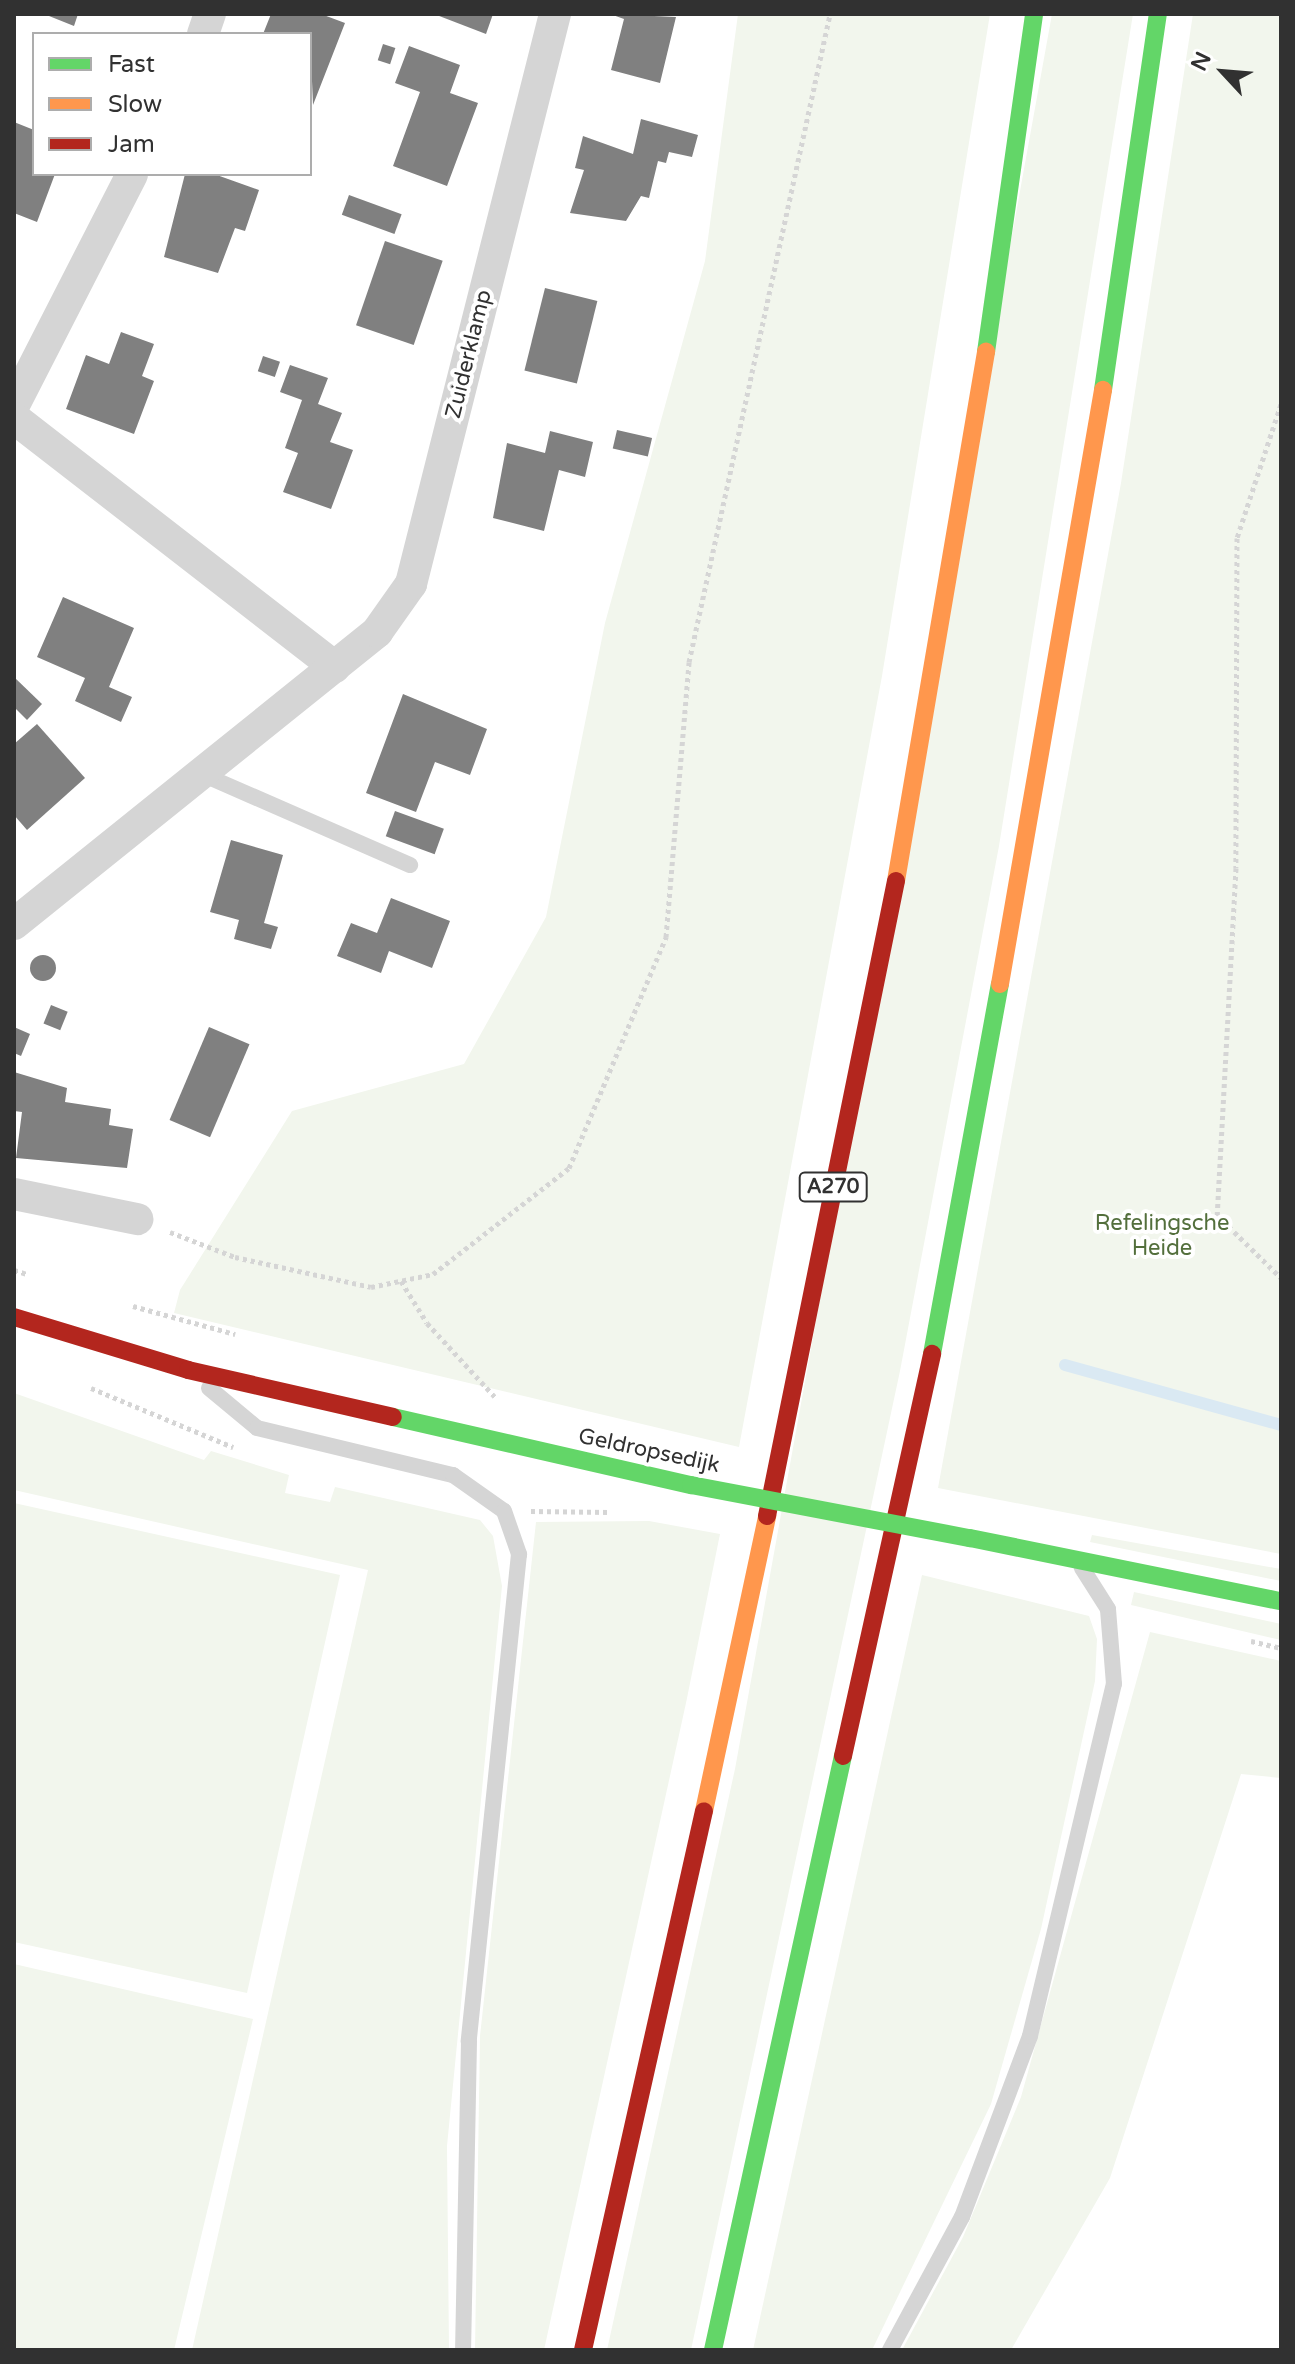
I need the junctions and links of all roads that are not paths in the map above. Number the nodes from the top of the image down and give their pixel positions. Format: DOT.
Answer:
graph roads {
  1 [pos="555,14"];
  2 [pos="1034,14"];
  3 [pos="1158,14"];
  4 [pos="131,176"];
  5 [pos="14,405"];
  6 [pos="14,418"];
  7 [pos="335,667"];
  8 [pos="204,775"];
  9 [pos="410,865"];
  10 [pos="14,924"];
  11 [pos="14,1194"];
  12 [pos="137,1219"];
  13 [pos="14,1317"];
  14 [pos="188,1370"];
  15 [pos="1075,1557"];
  16 [pos="1281,1601"];
  17 [pos="463,2350"];
  18 [pos="583,2350"];
  19 [pos="713,2350"];
  20 [pos="890,2350"];
  1 -- 7 [label="street, Zuiderklamp"];
  2 -- 18 [label="main road, A270"];
  3 -- 19 [label="main road"];
  4 -- 5 [label="street"];
  6 -- 7 [label="street"];
  7 -- 8 [label="street, Zuiderklamp"];
  8 -- 9 [label="lane"];
  8 -- 10 [label="street, Zuiderklamp"];
  11 -- 12 [label="street"];
  13 -- 14 [label="main road, Geldropsedijk"];
  14 -- 15 [label="main road, Geldropsedijk, bridge"];
  14 -- 17 [label="lane"];
  15 -- 16 [label="main road, Geldropsedijk"];
  15 -- 20 [label="lane"];
}
